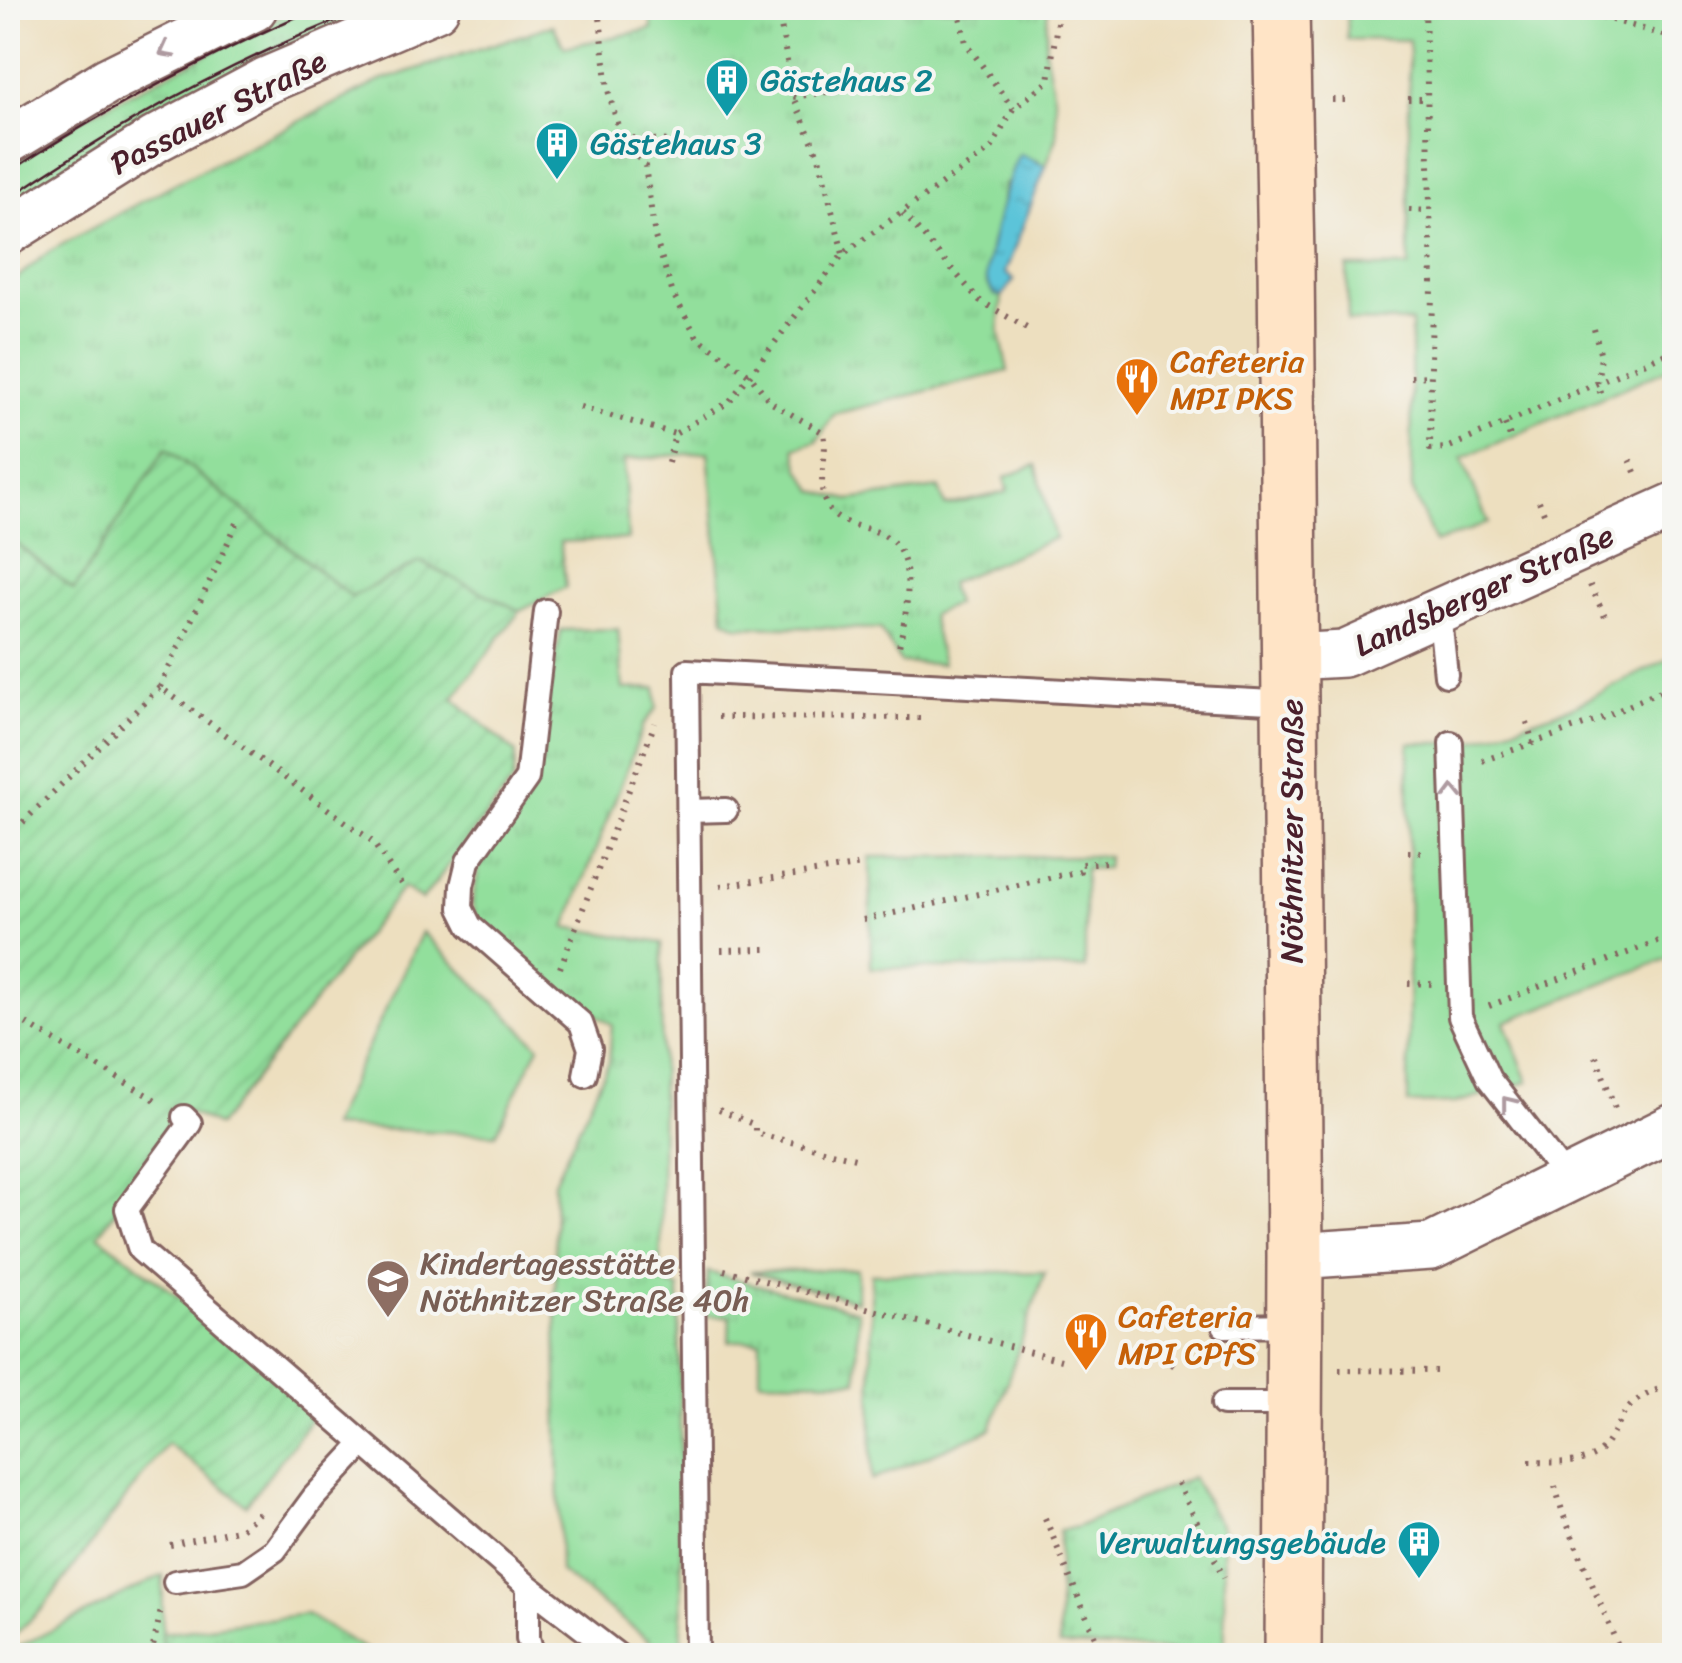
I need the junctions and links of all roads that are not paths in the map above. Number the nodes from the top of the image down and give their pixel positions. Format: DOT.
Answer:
graph roads {
  1 [pos="254,8"];
  2 [pos="436,8"];
  3 [pos="1280,8"];
  4 [pos="8,141"];
  5 [pos="8,232"];
  6 [pos="1674,506"];
  7 [pos="1439,609"];
  8 [pos="546,610"];
  9 [pos="1446,674"];
  10 [pos="1290,680"];
  11 [pos="1451,743"];
  12 [pos="726,810"];
  13 [pos="688,811"];
  14 [pos="586,1075"];
  15 [pos="184,1117"];
  16 [pos="1674,1128"];
  17 [pos="1568,1180"];
  18 [pos="1294,1256"];
  19 [pos="1294,1325"];
  20 [pos="1224,1326"];
  21 [pos="1309,1387"];
  22 [pos="1223,1404"];
  23 [pos="364,1444"];
  24 [pos="175,1582"];
  25 [pos="528,1586"];
  26 [pos="532,1656"];
  27 [pos="618,1656"];
  28 [pos="697,1656"];
  29 [pos="1293,1656"];
  1 -- 4 [label="street, one-way"];
  2 -- 5 [label="street, Passauer Straße"];
  3 -- 10 [label="street, Nöthnitzer Straße"];
  6 -- 7 [label="street, Landsberger Straße"];
  7 -- 9 [label="lane"];
  7 -- 10 [label="street, Landsberger Straße"];
  8 -- 14 [label="lane"];
  10 -- 13 [label="lane"];
  10 -- 18 [label="street, Nöthnitzer Straße"];
  17 -- 11 [label="lane, one-way"];
  12 -- 13 [label="lane"];
  13 -- 28 [label="lane"];
  15 -- 23 [label="lane"];
  16 -- 17 [label="street"];
  17 -- 18 [label="street"];
  18 -- 19 [label="street, Nöthnitzer Straße"];
  19 -- 20 [label="lane"];
  19 -- 21 [label="street, Nöthnitzer Straße"];
  21 -- 22 [label="lane"];
  21 -- 29 [label="street, Nöthnitzer Straße"];
  23 -- 24 [label="lane"];
  23 -- 25 [label="lane"];
  25 -- 26 [label="lane"];
  25 -- 27 [label="lane"];
}
